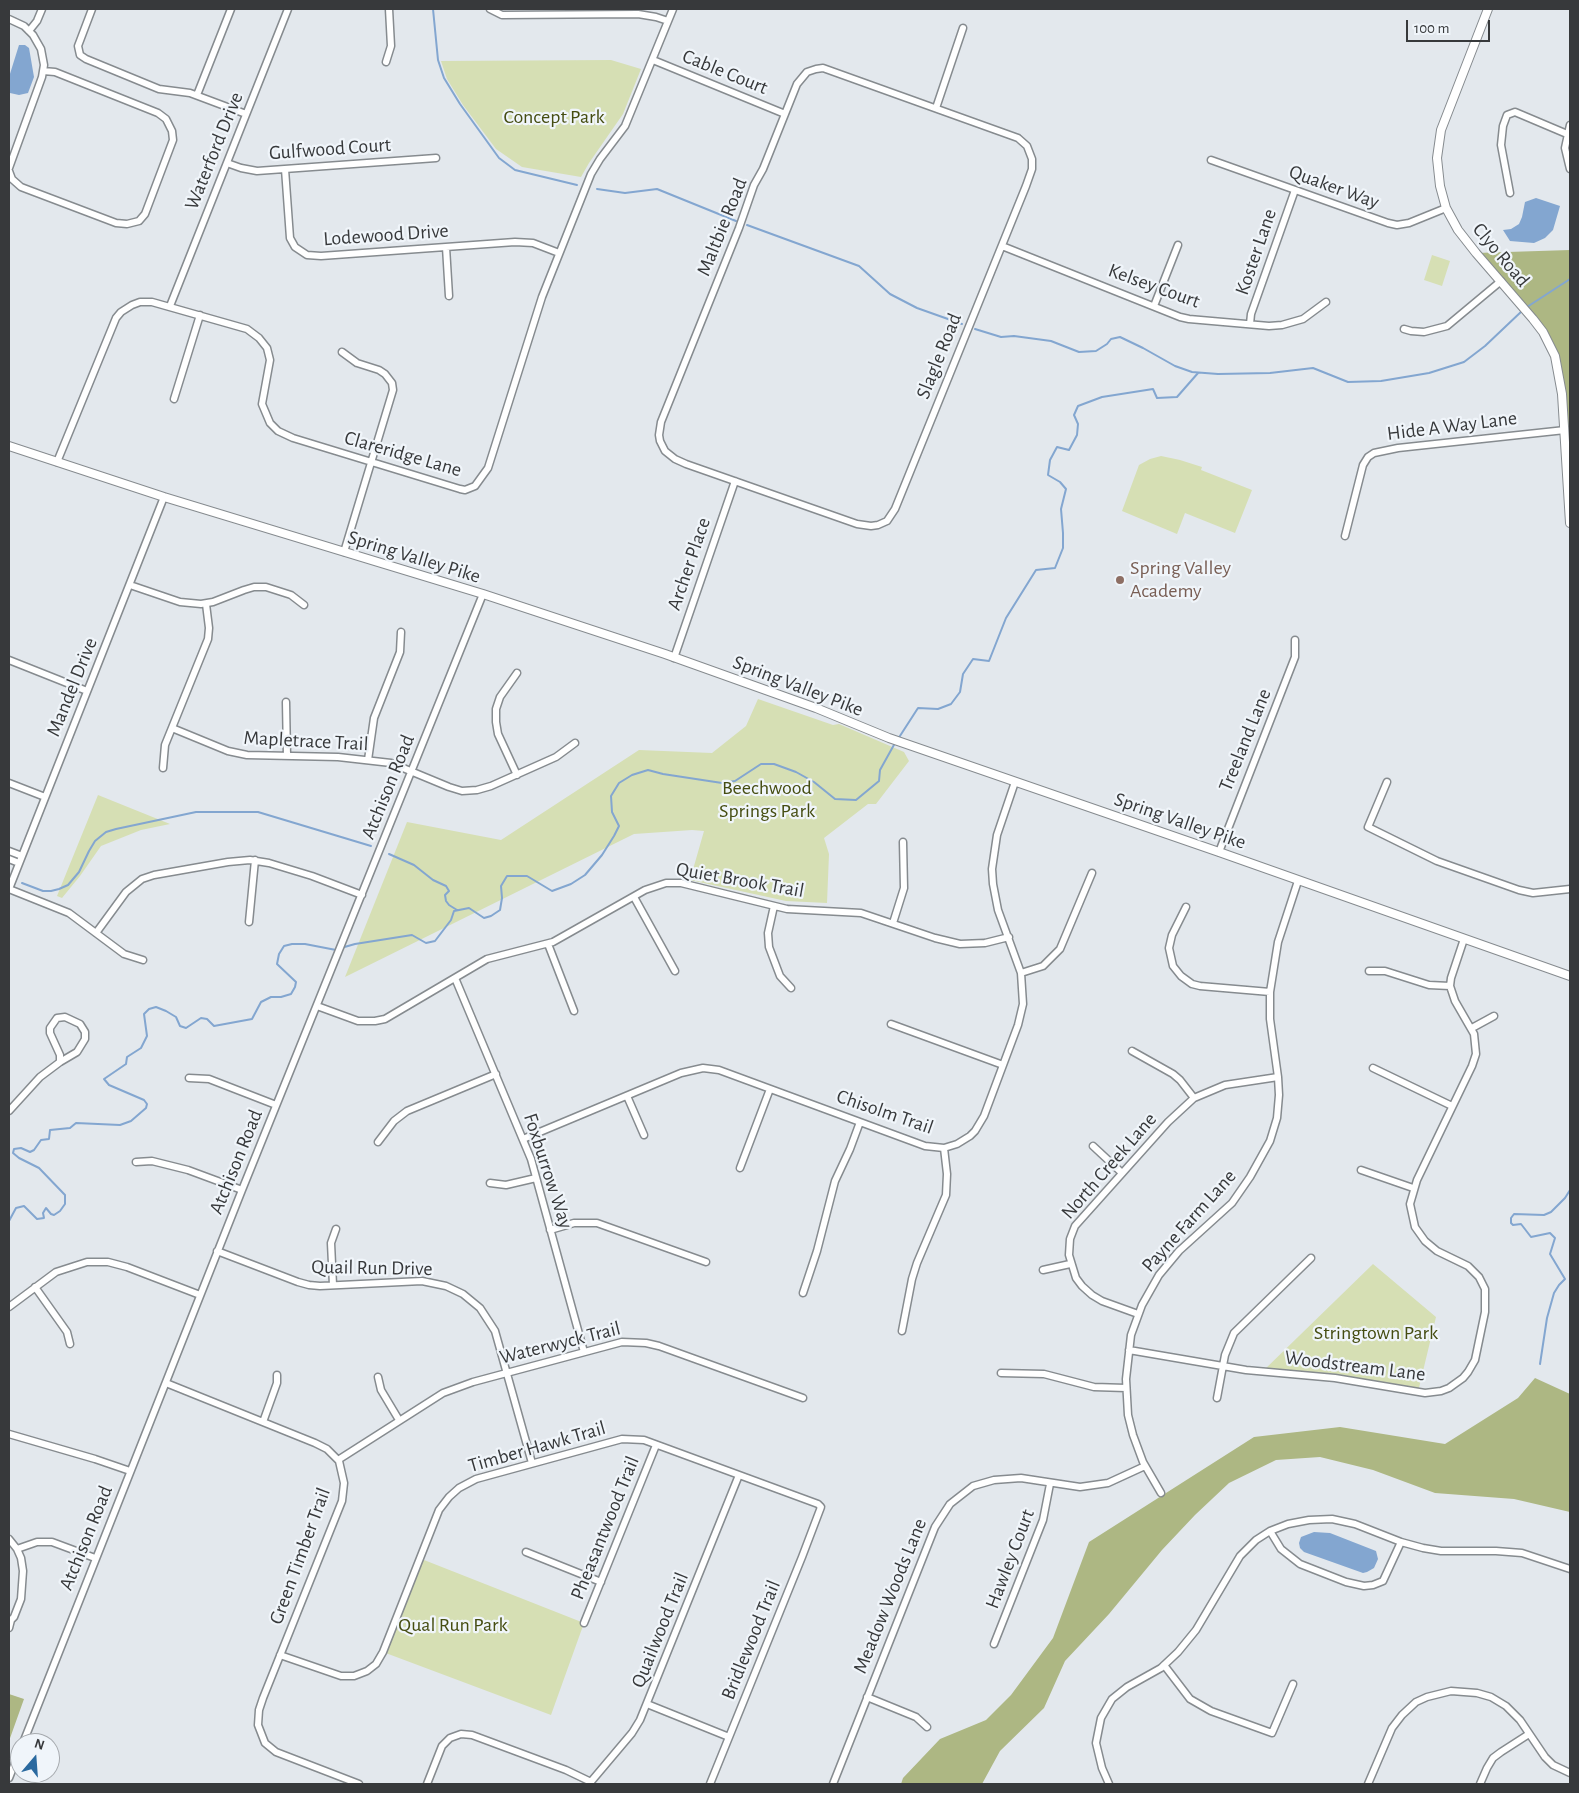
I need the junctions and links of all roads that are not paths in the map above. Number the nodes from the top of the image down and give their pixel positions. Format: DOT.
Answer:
graph roads {
  1 [pos="42,9"];
  2 [pos="92,9"];
  3 [pos="231,9"];
  4 [pos="288,9"];
  5 [pos="389,9"];
  6 [pos="490,9"];
  7 [pos="673,9"];
  8 [pos="1488,9"];
  9 [pos="9,18"];
  10 [pos="668,21"];
  11 [pos="963,28"];
  12 [pos="29,31"];
  13 [pos="653,60"];
  14 [pos="386,62"];
  15 [pos="43,71"];
  16 [pos="197,95"];
  17 [pos="936,108"];
  18 [pos="246,114"];
  19 [pos="785,114"];
  20 [pos="1570,125"];
  21 [pos="1567,134"];
  22 [pos="436,158"];
  23 [pos="1211,160"];
  24 [pos="226,163"];
  25 [pos="284,169"];
  26 [pos="1570,169"];
  27 [pos="9,170"];
  28 [pos="1295,190"];
  29 [pos="1510,193"];
  30 [pos="1446,208"];
  31 [pos="1178,245"];
  32 [pos="1002,246"];
  33 [pos="446,247"];
  34 [pos="559,253"];
  35 [pos="1501,281"];
  36 [pos="449,296"];
  37 [pos="1326,302"];
  38 [pos="170,306"];
  39 [pos="1154,306"];
  40 [pos="200,315"];
  41 [pos="1250,324"];
  42 [pos="1404,329"];
  43 [pos="342,352"];
  44 [pos="174,399"];
  45 [pos="1564,430"];
  46 [pos="9,446"];
  47 [pos="57,462"];
  48 [pos="371,462"];
  49 [pos="735,481"];
  50 [pos="164,497"];
  51 [pos="1570,523"];
  52 [pos="1345,536"];
  53 [pos="344,552"];
  54 [pos="130,585"];
  55 [pos="482,594"];
  56 [pos="206,604"];
  57 [pos="304,605"];
  58 [pos="401,632"];
  59 [pos="1295,640"];
  60 [pos="674,658"];
  61 [pos="9,660"];
  62 [pos="517,673"];
  63 [pos="87,691"];
  64 [pos="286,702"];
  65 [pos="172,728"];
  66 [pos="575,743"];
  67 [pos="287,756"];
  68 [pos="368,760"];
  69 [pos="163,768"];
  70 [pos="412,771"];
  71 [pos="517,774"];
  72 [pos="1015,782"];
  73 [pos="1387,782"];
  74 [pos="9,783"];
  75 [pos="45,797"];
  76 [pos="903,842"];
  77 [pos="9,851"];
  78 [pos="1219,852"];
  79 [pos="22,856"];
  80 [pos="9,859"];
  81 [pos="254,860"];
  82 [pos="19,864"];
  83 [pos="1092,873"];
  84 [pos="1298,881"];
  85 [pos="1570,888"];
  86 [pos="9,889"];
  87 [pos="362,895"];
  88 [pos="634,896"];
  89 [pos="774,906"];
  90 [pos="1186,907"];
  91 [pos="249,922"];
  92 [pos="893,923"];
  93 [pos="96,933"];
  94 [pos="1009,937"];
  95 [pos="1464,939"];
  96 [pos="548,944"];
  97 [pos="142,960"];
  98 [pos="1369,971"];
  99 [pos="675,972"];
  100 [pos="1021,973"];
  101 [pos="1570,976"];
  102 [pos="455,978"];
  103 [pos="1450,986"];
  104 [pos="791,988"];
  105 [pos="1270,992"];
  106 [pos="317,1006"];
  107 [pos="574,1011"];
  108 [pos="1494,1016"];
  109 [pos="891,1024"];
  110 [pos="1472,1028"];
  111 [pos="1132,1051"];
  112 [pos="60,1062"];
  113 [pos="1003,1065"];
  114 [pos="1373,1068"];
  115 [pos="496,1074"];
  116 [pos="1278,1077"];
  117 [pos="189,1078"];
  118 [pos="770,1089"];
  119 [pos="627,1096"];
  120 [pos="1194,1098"];
  121 [pos="276,1105"];
  122 [pos="1452,1106"];
  123 [pos="9,1111"];
  124 [pos="860,1122"];
  125 [pos="644,1135"];
  126 [pos="523,1139"];
  127 [pos="378,1142"];
  128 [pos="1094,1146"];
  129 [pos="944,1148"];
  130 [pos="136,1162"];
  131 [pos="740,1168"];
  132 [pos="1361,1170"];
  133 [pos="1122,1173"];
  134 [pos="536,1178"];
  135 [pos="490,1183"];
  136 [pos="1413,1188"];
  137 [pos="242,1190"];
  138 [pos="336,1229"];
  139 [pos="550,1230"];
  140 [pos="218,1251"];
  141 [pos="1311,1258"];
  142 [pos="706,1262"];
  143 [pos="1070,1264"];
  144 [pos="1043,1270"];
  145 [pos="333,1285"];
  146 [pos="35,1287"];
  147 [pos="802,1293"];
  148 [pos="200,1295"];
  149 [pos="9,1307"];
  150 [pos="1138,1314"];
  151 [pos="902,1331"];
  152 [pos="70,1344"];
  153 [pos="1128,1350"];
  154 [pos="584,1352"];
  155 [pos="1223,1366"];
  156 [pos="507,1373"];
  157 [pos="1001,1373"];
  158 [pos="277,1374"];
  159 [pos="378,1377"];
  160 [pos="166,1384"];
  161 [pos="1126,1388"];
  162 [pos="803,1398"];
  163 [pos="1217,1398"];
  164 [pos="399,1420"];
  165 [pos="262,1422"];
  166 [pos="9,1434"];
  167 [pos="656,1444"];
  168 [pos="338,1460"];
  169 [pos="532,1463"];
  170 [pos="1145,1466"];
  171 [pos="130,1471"];
  172 [pos="739,1475"];
  173 [pos="1050,1484"];
  174 [pos="1161,1493"];
  175 [pos="821,1507"];
  176 [pos="1270,1530"];
  177 [pos="9,1539"];
  178 [pos="1401,1542"];
  179 [pos="17,1549"];
  180 [pos="526,1552"];
  181 [pos="95,1558"];
  182 [pos="1570,1569"];
  183 [pos="601,1582"];
  184 [pos="10,1620"];
  185 [pos="584,1622"];
  186 [pos="9,1628"];
  187 [pos="994,1644"];
  188 [pos="280,1655"];
  189 [pos="1164,1665"];
  190 [pos="1293,1684"];
  191 [pos="868,1697"];
  192 [pos="647,1704"];
  193 [pos="928,1727"];
  194 [pos="27,1733"];
  195 [pos="1530,1734"];
  196 [pos="730,1737"];
  197 [pos="1570,1772"];
  198 [pos="590,1783"];
  199 [pos="1106,1783"];
  200 [pos="359,1784"];
  201 [pos="427,1784"];
  202 [pos="710,1784"];
  203 [pos="833,1784"];
  204 [pos="1368,1784"];
  205 [pos="1480,1784"];
  1 -- 12 [label="street"];
  2 -- 16 [label="street"];
  3 -- 16 [label="street"];
  4 -- 18 [label="street, Waterford Drive"];
  5 -- 14 [label="street"];
  6 -- 10 [label="street"];
  7 -- 10 [label="street, Clareridge Lane"];
  8 -- 30 [label="street, Clyo Road"];
  9 -- 12 [label="street"];
  10 -- 13 [label="street, Clareridge Lane"];
  11 -- 17 [label="street"];
  12 -- 15 [label="street"];
  13 -- 19 [label="street, Cable Court"];
  13 -- 34 [label="street, Clareridge Lane"];
  15 -- 27 [label="street"];
  15 -- 27 [label="street"];
  16 -- 18 [label="street"];
  17 -- 19 [label="street, Maltbie Road"];
  17 -- 32 [label="street, Slagle Road"];
  18 -- 24 [label="street, Waterford Drive"];
  19 -- 49 [label="street, Maltbie Road"];
  20 -- 21 [label="street"];
  21 -- 26 [label="street"];
  21 -- 29 [label="street"];
  22 -- 25 [label="street, Gulfwood Court"];
  23 -- 28 [label="street, Quaker Way"];
  24 -- 25 [label="street, Gulfwood Court"];
  24 -- 38 [label="street, Waterford Drive"];
  25 -- 33 [label="street, Lodewood Drive"];
  28 -- 30 [label="street, Quaker Way"];
  28 -- 41 [label="street, Koster Lane"];
  30 -- 35 [label="street, Clyo Road"];
  31 -- 39 [label="street"];
  32 -- 39 [label="street, Kelsey Court"];
  32 -- 49 [label="street, Slagle Road"];
  33 -- 34 [label="street, Lodewood Drive"];
  33 -- 36 [label="street"];
  34 -- 48 [label="street, Clareridge Lane"];
  35 -- 42 [label="street"];
  35 -- 45 [label="street, Clyo Road"];
  37 -- 41 [label="street, Kelsey Court"];
  38 -- 40 [label="street, Clareridge Lane"];
  38 -- 47 [label="street, Clareridge Lane"];
  39 -- 41 [label="street, Kelsey Court"];
  40 -- 44 [label="street"];
  40 -- 48 [label="street, Clareridge Lane"];
  43 -- 48 [label="street"];
  45 -- 51 [label="street, Clyo Road"];
  45 -- 52 [label="street, Hide A Way Lane"];
  46 -- 47 [label="street, Spring Valley Pike"];
  47 -- 50 [label="street, Spring Valley Pike"];
  48 -- 53 [label="street"];
  49 -- 60 [label="street, Archer Place"];
  50 -- 53 [label="street, Spring Valley Pike"];
  50 -- 54 [label="street, Mandel Drive"];
  53 -- 55 [label="street, Spring Valley Pike"];
  54 -- 56 [label="street"];
  54 -- 63 [label="street, Mandel Drive"];
  55 -- 60 [label="street, Spring Valley Pike"];
  55 -- 70 [label="street, Atchison Road"];
  56 -- 57 [label="street"];
  56 -- 65 [label="street"];
  58 -- 68 [label="street"];
  59 -- 78 [label="street, Treeland Lane"];
  60 -- 72 [label="street, Spring Valley Pike"];
  61 -- 63 [label="street"];
  62 -- 71 [label="street"];
  63 -- 75 [label="street, Mandel Drive"];
  64 -- 67 [label="street"];
  65 -- 67 [label="street, Mapletrace Trail"];
  65 -- 69 [label="street"];
  66 -- 71 [label="street, Mapletrace Trail"];
  67 -- 68 [label="street, Mapletrace Trail"];
  68 -- 70 [label="street, Mapletrace Trail"];
  70 -- 71 [label="street, Mapletrace Trail"];
  70 -- 87 [label="street, Atchison Road"];
  72 -- 78 [label="street, Spring Valley Pike"];
  72 -- 94 [label="street, Chisolm Trail"];
  73 -- 85 [label="street"];
  74 -- 75 [label="street"];
  75 -- 79 [label="street, Mandel Drive"];
  76 -- 92 [label="street"];
  77 -- 79 [label="street"];
  78 -- 84 [label="street, Spring Valley Pike"];
  79 -- 82 [label="street, Mandel Drive"];
  80 -- 82 [label="street"];
  81 -- 87 [label="street"];
  81 -- 91 [label="street"];
  81 -- 93 [label="street"];
  82 -- 86 [label="street, Mandel Drive"];
  83 -- 100 [label="street"];
  84 -- 95 [label="street, Spring Valley Pike"];
  84 -- 105 [label="street, Payne Farm Lane"];
  86 -- 93 [label="street"];
  87 -- 106 [label="street, Atchison Road"];
  88 -- 89 [label="street, Quiet Brook Trail"];
  88 -- 96 [label="street, Quiet Brook Trail"];
  88 -- 99 [label="street"];
  89 -- 92 [label="street, Quiet Brook Trail"];
  89 -- 104 [label="street"];
  90 -- 105 [label="street"];
  92 -- 94 [label="street, Quiet Brook Trail"];
  93 -- 97 [label="street"];
  94 -- 100 [label="street, Chisolm Trail"];
  95 -- 101 [label="street, Spring Valley Pike"];
  95 -- 103 [label="street"];
  96 -- 102 [label="street, Quiet Brook Trail"];
  96 -- 107 [label="street"];
  98 -- 103 [label="street"];
  100 -- 113 [label="street, Chisolm Trail"];
  102 -- 106 [label="street, Quiet Brook Trail"];
  102 -- 115 [label="street, Foxburrow Way"];
  103 -- 110 [label="street, Woodstream Lane"];
  105 -- 116 [label="street, Payne Farm Lane"];
  106 -- 121 [label="street, Atchison Road"];
  108 -- 110 [label="street"];
  109 -- 113 [label="street"];
  110 -- 122 [label="street, Woodstream Lane"];
  111 -- 120 [label="street"];
  112 -- 112 [label="street"];
  112 -- 123 [label="street"];
  113 -- 129 [label="street, Chisolm Trail"];
  114 -- 122 [label="street"];
  115 -- 126 [label="street, Foxburrow Way"];
  115 -- 127 [label="street"];
  116 -- 120 [label="street, North Creek Lane"];
  116 -- 150 [label="street, Payne Farm Lane"];
  117 -- 121 [label="street"];
  118 -- 119 [label="street, Chisolm Trail"];
  118 -- 124 [label="street, Chisolm Trail"];
  118 -- 131 [label="street"];
  119 -- 125 [label="street"];
  119 -- 126 [label="street, Chisolm Trail"];
  120 -- 133 [label="street, North Creek Lane"];
  121 -- 137 [label="street, Atchison Road"];
  122 -- 136 [label="street, Woodstream Lane"];
  124 -- 129 [label="street, Chisolm Trail"];
  124 -- 147 [label="street"];
  126 -- 134 [label="street, Foxburrow Way"];
  128 -- 133 [label="street"];
  129 -- 151 [label="street"];
  130 -- 137 [label="street"];
  132 -- 136 [label="street"];
  133 -- 143 [label="street, North Creek Lane"];
  134 -- 135 [label="street"];
  134 -- 139 [label="street, Foxburrow Way"];
  136 -- 155 [label="street, Woodstream Lane"];
  137 -- 140 [label="street, Atchison Road"];
  138 -- 145 [label="street"];
  139 -- 142 [label="street"];
  139 -- 154 [label="street, Foxburrow Way"];
  140 -- 145 [label="street, Quail Run Drive"];
  140 -- 148 [label="street, Atchison Road"];
  141 -- 155 [label="street"];
  143 -- 144 [label="street"];
  143 -- 150 [label="street"];
  145 -- 156 [label="street, Quail Run Drive"];
  146 -- 148 [label="street"];
  146 -- 149 [label="street"];
  146 -- 152 [label="street"];
  148 -- 160 [label="street, Atchison Road"];
  150 -- 153 [label="street, Payne Farm Lane"];
  153 -- 155 [label="street, Woodstream Lane"];
  153 -- 161 [label="street, Payne Farm Lane"];
  154 -- 156 [label="street, Waterwyck Trail"];
  154 -- 162 [label="street, Waterwyck Trail"];
  155 -- 163 [label="street"];
  156 -- 164 [label="street, Waterwyck Trail"];
  156 -- 169 [label="street, Quail Run Drive"];
  157 -- 161 [label="street"];
  158 -- 165 [label="street"];
  159 -- 164 [label="street"];
  160 -- 165 [label="street"];
  160 -- 171 [label="street, Atchison Road"];
  161 -- 170 [label="street, Payne Farm Lane"];
  164 -- 168 [label="street, Waterwyck Trail"];
  165 -- 168 [label="street"];
  166 -- 171 [label="street"];
  167 -- 169 [label="street, Timber Hawk Trail"];
  167 -- 172 [label="street, Timber Hawk Trail"];
  167 -- 183 [label="street, Pheasantwood Trail"];
  168 -- 188 [label="street, Green Timber Trail"];
  169 -- 188 [label="street, Timber Hawk Trail"];
  170 -- 173 [label="street, Meadow Woods Lane"];
  170 -- 174 [label="street, Payne Farm Lane"];
  171 -- 181 [label="street, Atchison Road"];
  172 -- 175 [label="street, Timber Hawk Trail"];
  172 -- 192 [label="street, Quailwood Trail"];
  173 -- 187 [label="street, Hawley Court"];
  173 -- 191 [label="street, Meadow Woods Lane"];
  175 -- 196 [label="street, Bridlewood Trail"];
  176 -- 178 [label="street"];
  176 -- 178 [label="street"];
  176 -- 189 [label="street"];
  177 -- 179 [label="street"];
  178 -- 182 [label="street"];
  179 -- 181 [label="street"];
  179 -- 184 [label="street"];
  180 -- 183 [label="street"];
  181 -- 194 [label="street, Atchison Road"];
  183 -- 185 [label="street, Pheasantwood Trail"];
  184 -- 186 [label="street"];
  188 -- 200 [label="street, Green Timber Trail"];
  189 -- 190 [label="street"];
  189 -- 199 [label="street"];
  191 -- 193 [label="street"];
  191 -- 203 [label="street, Meadow Woods Lane"];
  192 -- 196 [label="street"];
  192 -- 198 [label="street, Quailwood Trail"];
  195 -- 197 [label="street"];
  195 -- 204 [label="street"];
  195 -- 205 [label="street"];
  196 -- 202 [label="street, Bridlewood Trail"];
  198 -- 201 [label="street"];
}
